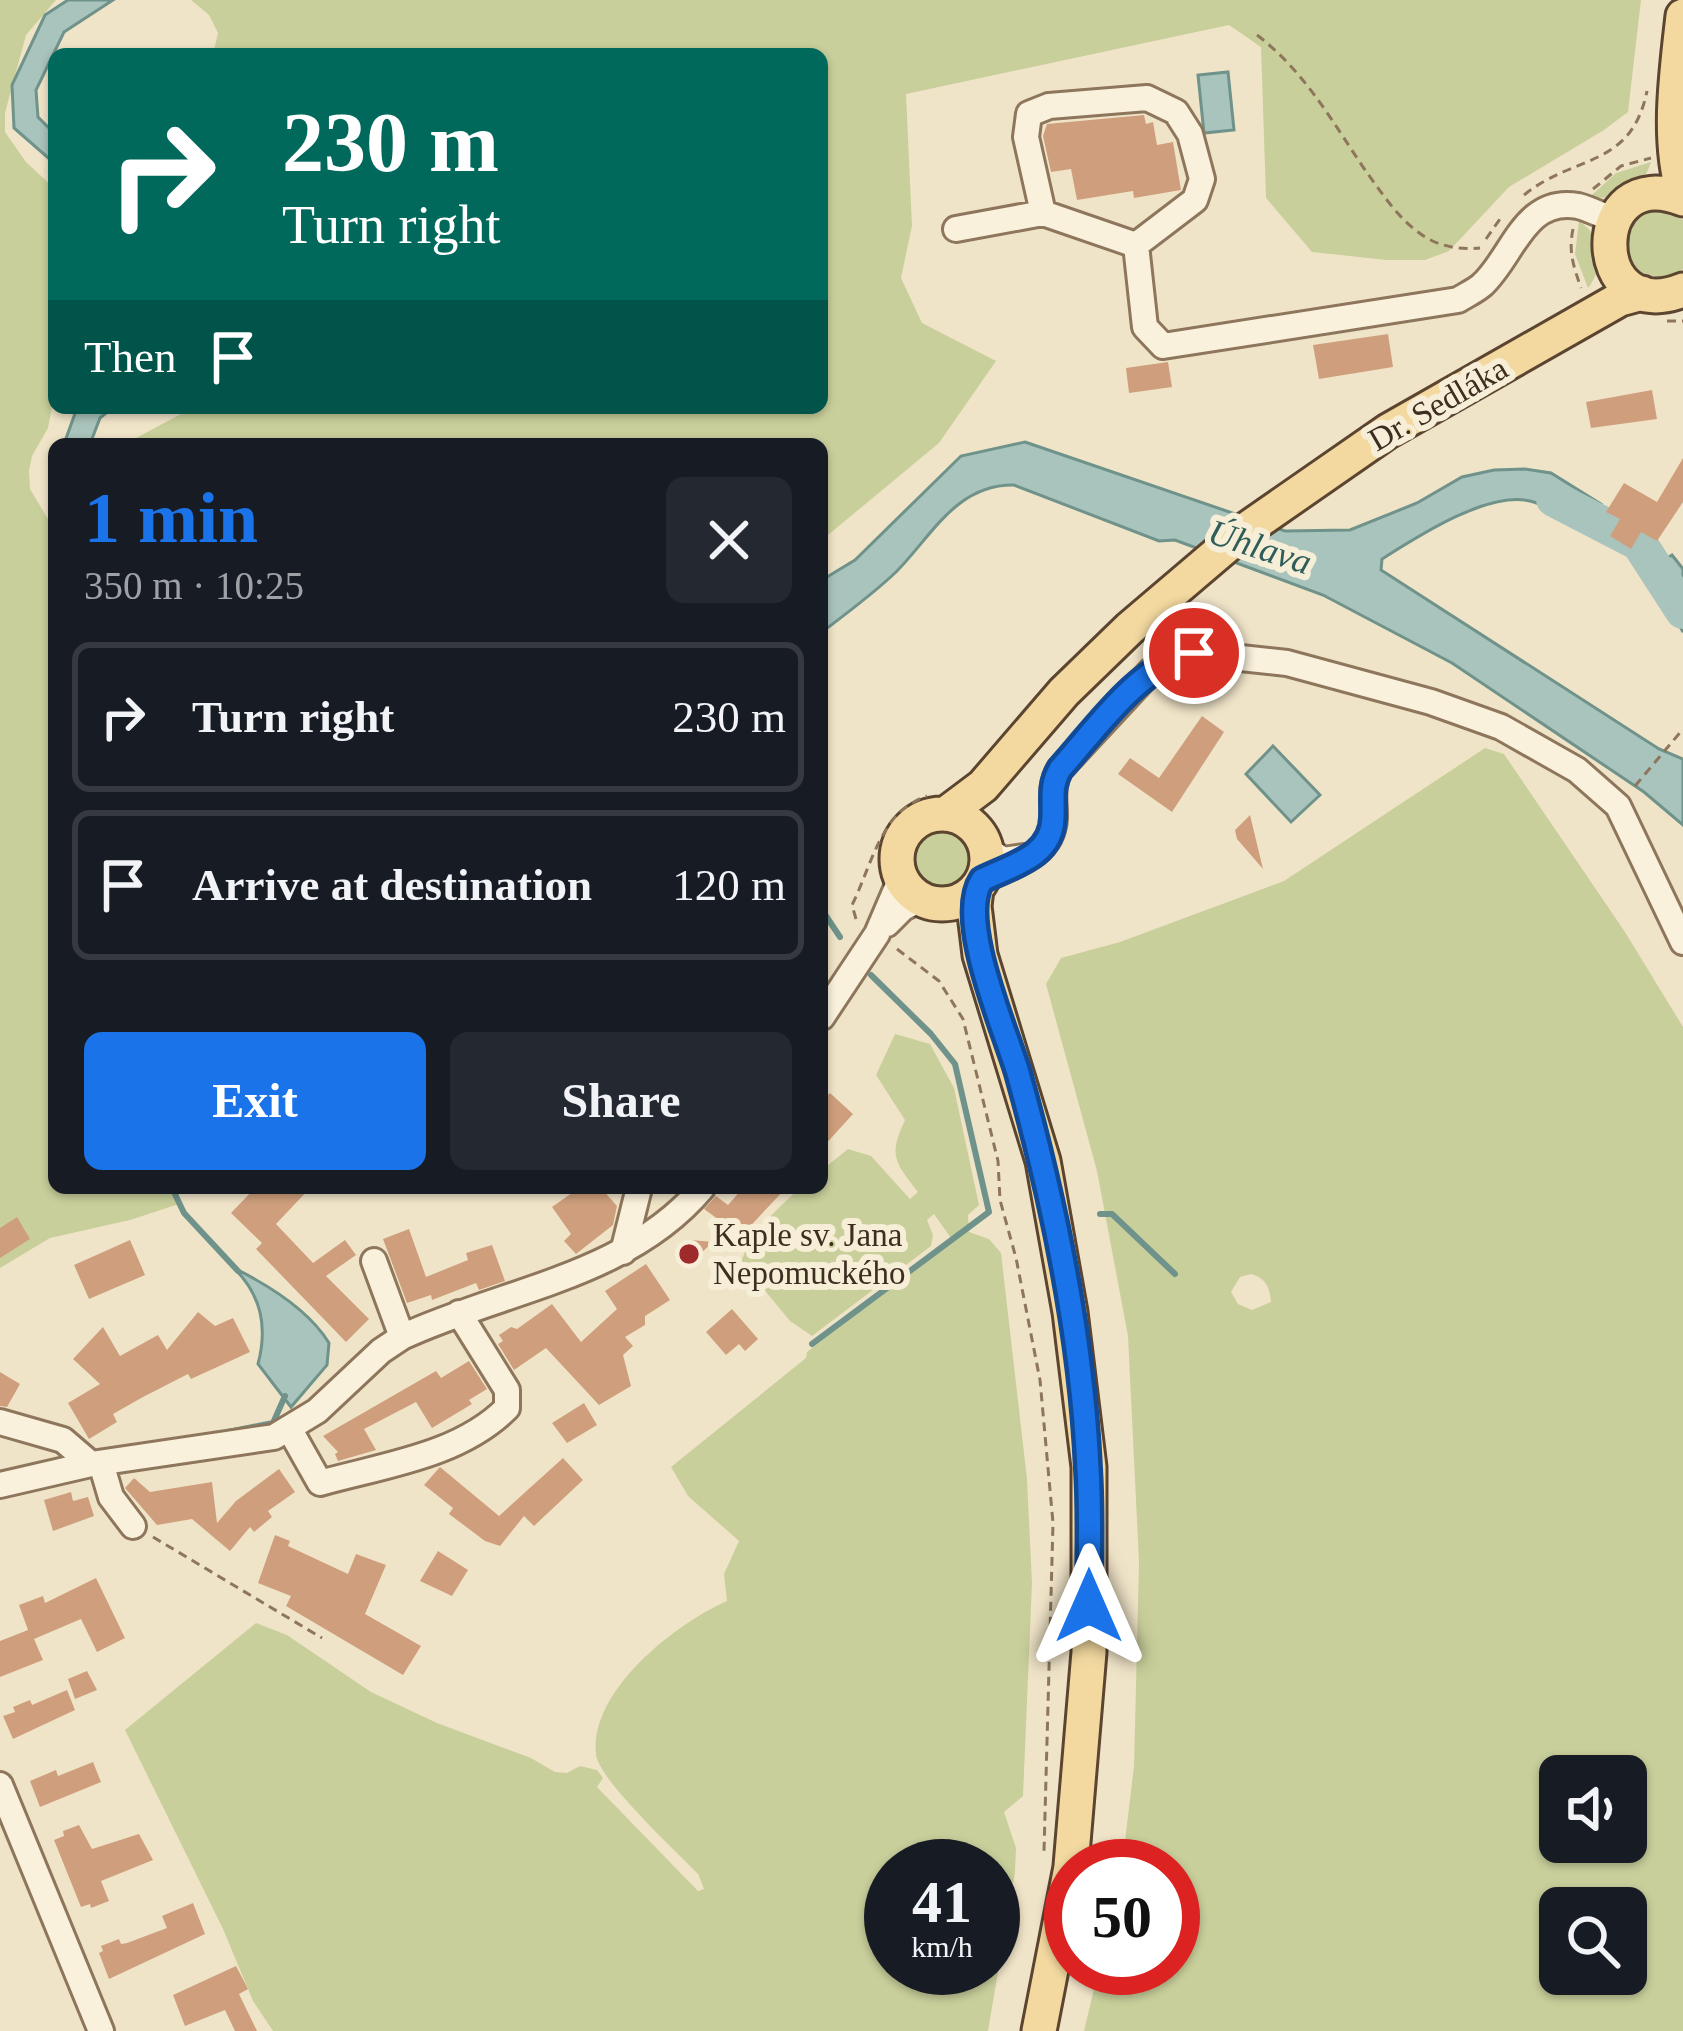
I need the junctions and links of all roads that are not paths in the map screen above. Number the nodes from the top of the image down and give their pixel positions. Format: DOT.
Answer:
graph roads {
  1 [pos="1683,16"];
  2 [pos="1662,82"];
  3 [pos="1683,195"];
  4 [pos="1642,196"];
  5 [pos="1043,213"];
  6 [pos="1614,220"];
  7 [pos="956,229"];
  8 [pos="1136,245"];
  9 [pos="1610,257"];
  10 [pos="1642,293"];
  11 [pos="1682,296"];
  12 [pos="1541,344"];
  13 [pos="966,842"];
  14 [pos="920,893"];
  15 [pos="1683,942"];
  16 [pos="980,955"];
  17 [pos="828,1008"];
  18 [pos="638,1194"];
  19 [pos="696,1194"];
  20 [pos="623,1252"];
  21 [pos="374,1261"];
  22 [pos="460,1313"];
  23 [pos="402,1337"];
  24 [pos="0,1422"];
  25 [pos="290,1430"];
  26 [pos="96,1464"];
  27 [pos="0,1485"];
  28 [pos="133,1526"];
  29 [pos="0,1785"];
  30 [pos="1065,1839"];
  31 [pos="1044,1995"];
  32 [pos="101,2031"];
  33 [pos="1039,2031"];
  1 -- 2 [label="main road"];
  2 -- 3 [label="main road"];
  2 -- 4 [label="main road"];
  3 -- 4 [label="main road"];
  4 -- 6 [label="main road"];
  5 -- 7 [label="street"];
  5 -- 8 [label="street"];
  5 -- 8 [label="street"];
  6 -- 8 [label="street"];
  6 -- 9 [label="main road, Dr. Sedláka"];
  9 -- 10 [label="main road"];
  9 -- 12 [label="main road, Dr. Sedláka"];
  10 -- 11 [label="main road, Dr. Sedláka"];
  10 -- 12 [label="main road, Dr. Sedláka"];
  12 -- 13 [label="main road, Dr. Sedláka"];
  13 -- 14 [label="main road"];
  13 -- 14 [label="main road"];
  13 -- 15 [label="street"];
  13 -- 16 [label="main road"];
  14 -- 16 [label="main road"];
  14 -- 17 [label="street"];
  16 -- 30 [label="main road"];
  18 -- 20 [label="street"];
  19 -- 20 [label="street"];
  20 -- 22 [label="street"];
  21 -- 23 [label="street"];
  22 -- 23 [label="street"];
  22 -- 25 [label="street"];
  23 -- 25 [label="street"];
  24 -- 26 [label="street"];
  25 -- 26 [label="street"];
  26 -- 27 [label="street"];
  26 -- 28 [label="street"];
  29 -- 32 [label="street"];
  31 -- 33 [label="main road"];
}
